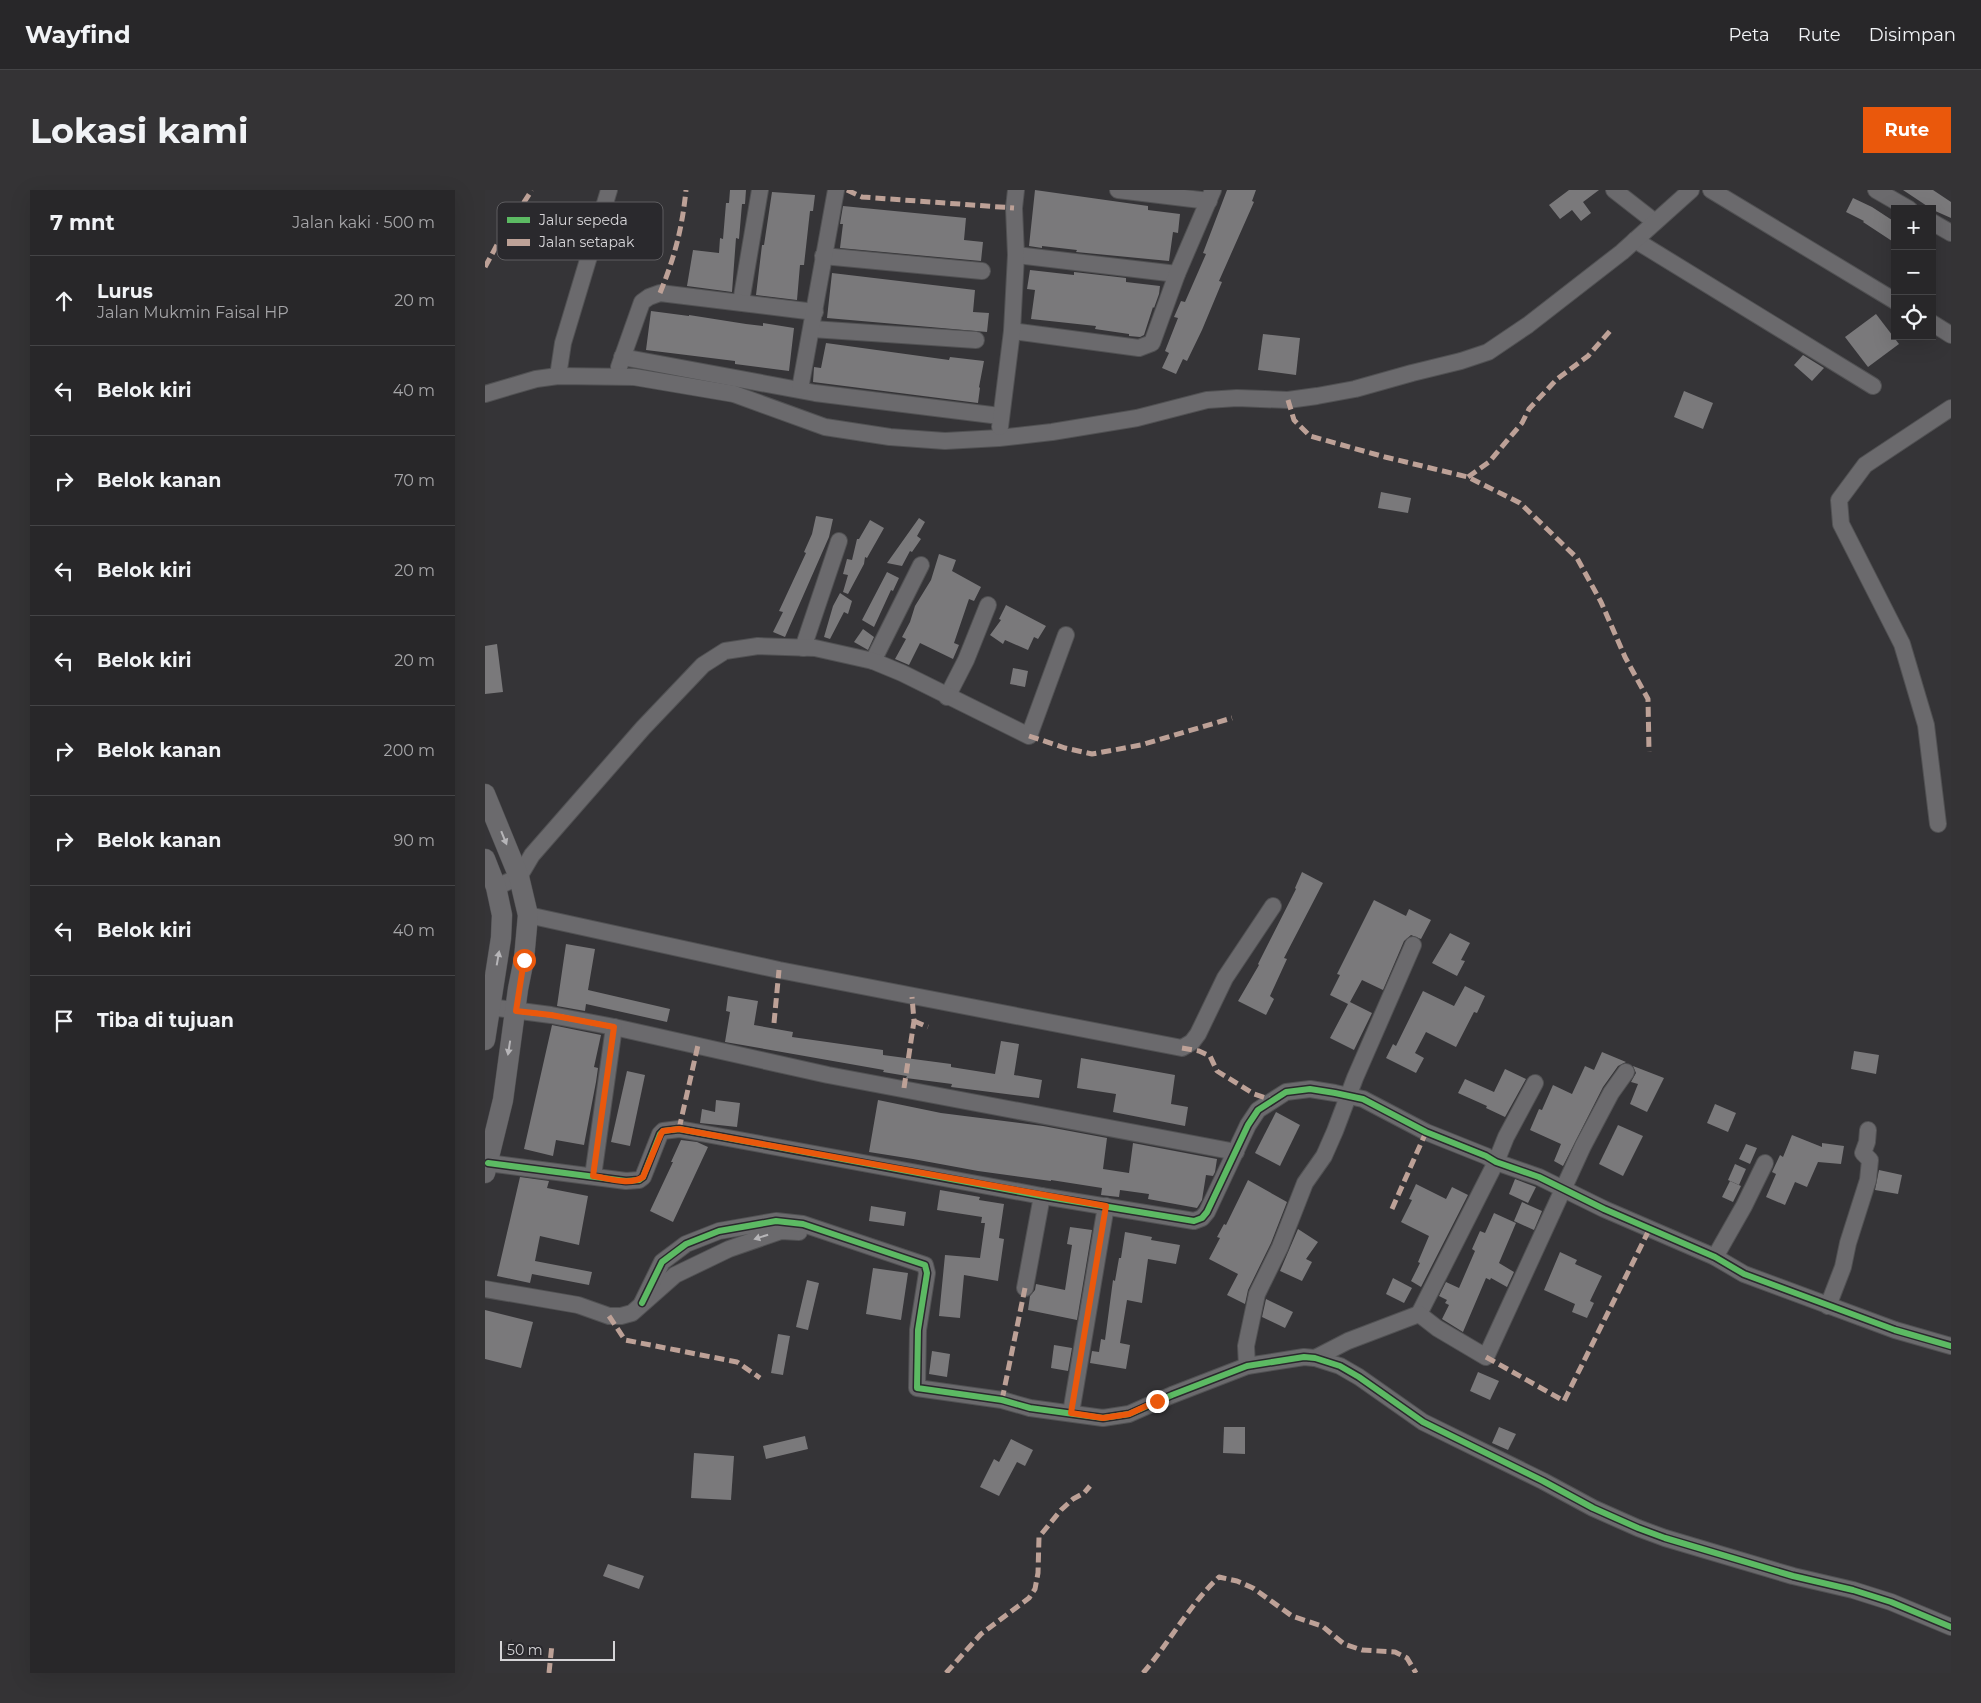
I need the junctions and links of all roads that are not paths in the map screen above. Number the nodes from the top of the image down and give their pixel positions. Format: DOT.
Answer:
graph roads {
  1 [pos="609,190"];
  2 [pos="760,190"];
  3 [pos="836,190"];
  4 [pos="1016,190"];
  5 [pos="1118,190"];
  6 [pos="1613,190"];
  7 [pos="1691,190"];
  8 [pos="1711,190"];
  9 [pos="1876,190"];
  10 [pos="1211,196"];
  11 [pos="605,202"];
  12 [pos="1902,205"];
  13 [pos="1655,222"];
  14 [pos="1936,224"];
  15 [pos="1951,233"];
  16 [pos="1635,240"];
  17 [pos="1016,255"];
  18 [pos="823,256"];
  19 [pos="588,260"];
  20 [pos="982,271"];
  21 [pos="1177,274"];
  22 [pos="1891,299"];
  23 [pos="741,302"];
  24 [pos="815,312"];
  25 [pos="1936,326"];
  26 [pos="812,328"];
  27 [pos="1012,331"];
  28 [pos="1951,335"];
  29 [pos="976,340"];
  30 [pos="622,357"];
  31 [pos="558,376"];
  32 [pos="616,376"];
  33 [pos="1873,386"];
  34 [pos="800,389"];
  35 [pos="485,394"];
  36 [pos="1951,408"];
  37 [pos="1001,416"];
  38 [pos="999,438"];
  39 [pos="839,541"];
  40 [pos="921,565"];
  41 [pos="988,606"];
  42 [pos="1066,635"];
  43 [pos="803,648"];
  44 [pos="873,661"];
  45 [pos="947,697"];
  46 [pos="485,794"];
  47 [pos="1938,824"];
  48 [pos="485,859"];
  49 [pos="519,877"];
  50 [pos="496,887"];
  51 [pos="1273,906"];
  52 [pos="528,915"];
  53 [pos="1413,945"];
  54 [pos="490,1007"];
  55 [pos="516,1011"];
  56 [pos="614,1027"];
  57 [pos="485,1040"];
  58 [pos="1626,1072"];
  59 [pos="1535,1083"];
  60 [pos="1349,1096"];
  61 [pos="1868,1130"];
  62 [pos="1236,1152"];
  63 [pos="1496,1162"];
  64 [pos="1765,1163"];
  65 [pos="486,1168"];
  66 [pos="593,1176"];
  67 [pos="1565,1190"];
  68 [pos="1042,1196"];
  69 [pos="1106,1206"];
  70 [pos="826,1232"];
  71 [pos="1715,1257"];
  72 [pos="485,1288"];
  73 [pos="1025,1288"];
  74 [pos="642,1303"];
  75 [pos="1828,1306"];
  76 [pos="1419,1314"];
  77 [pos="1951,1346"];
  78 [pos="1315,1358"];
  79 [pos="1247,1366"];
  80 [pos="1071,1413"];
  81 [pos="1951,1627"];
  1 -- 11 [label="street"];
  2 -- 23 [label="street"];
  3 -- 18 [label="street"];
  4 -- 17 [label="street"];
  5 -- 10 [label="street"];
  6 -- 13 [label="street"];
  7 -- 13 [label="street"];
  8 -- 22 [label="street"];
  9 -- 12 [label="street"];
  10 -- 21 [label="street"];
  13 -- 16 [label="street"];
  14 -- 15 [label="street"];
  16 -- 33 [label="street"];
  16 -- 38 [label="street"];
  17 -- 21 [label="street"];
  17 -- 27 [label="street"];
  18 -- 20 [label="street"];
  18 -- 24 [label="street"];
  19 -- 31 [label="street"];
  21 -- 27 [label="street"];
  23 -- 24 [label="street"];
  23 -- 30 [label="street"];
  24 -- 26 [label="street"];
  25 -- 28 [label="street"];
  26 -- 29 [label="street"];
  26 -- 34 [label="street"];
  27 -- 37 [label="street"];
  30 -- 32 [label="street"];
  30 -- 34 [label="street"];
  31 -- 32 [label="street"];
  31 -- 35 [label="street"];
  32 -- 38 [label="street"];
  34 -- 37 [label="street"];
  36 -- 47 [label="street"];
  37 -- 38 [label="street"];
  39 -- 43 [label="street"];
  40 -- 44 [label="street"];
  41 -- 45 [label="street"];
  42 -- 45 [label="street"];
  43 -- 44 [label="street"];
  43 -- 49 [label="street"];
  44 -- 45 [label="street"];
  46 -- 49 [label="street, one-way"];
  48 -- 50 [label="street"];
  49 -- 50 [label="street"];
  49 -- 52 [label="street"];
  54 -- 50 [label="street, one-way"];
  51 -- 52 [label="street"];
  52 -- 55 [label="street"];
  53 -- 60 [label="street"];
  54 -- 55 [label="street"];
  54 -- 57 [label="street"];
  55 -- 56 [label="street"];
  55 -- 65 [label="street, one-way"];
  56 -- 62 [label="street"];
  56 -- 66 [label="street"];
  58 -- 67 [label="street"];
  59 -- 63 [label="street"];
  60 -- 62 [label="street"];
  60 -- 63 [label="street"];
  60 -- 79 [label="street"];
  61 -- 75 [label="street"];
  62 -- 69 [label="street"];
  63 -- 67 [label="street"];
  63 -- 76 [label="street"];
  64 -- 71 [label="street"];
  65 -- 66 [label="street"];
  66 -- 68 [label="street"];
  67 -- 71 [label="street"];
  67 -- 76 [label="street"];
  68 -- 69 [label="street"];
  68 -- 73 [label="street"];
  69 -- 80 [label="street"];
  70 -- 74 [label="street, one-way"];
  70 -- 74 [label="street"];
  70 -- 80 [label="street"];
  71 -- 75 [label="street"];
  72 -- 74 [label="street"];
  75 -- 77 [label="street"];
  76 -- 78 [label="street"];
  78 -- 79 [label="street"];
  78 -- 81 [label="street"];
  79 -- 80 [label="street"];
}
